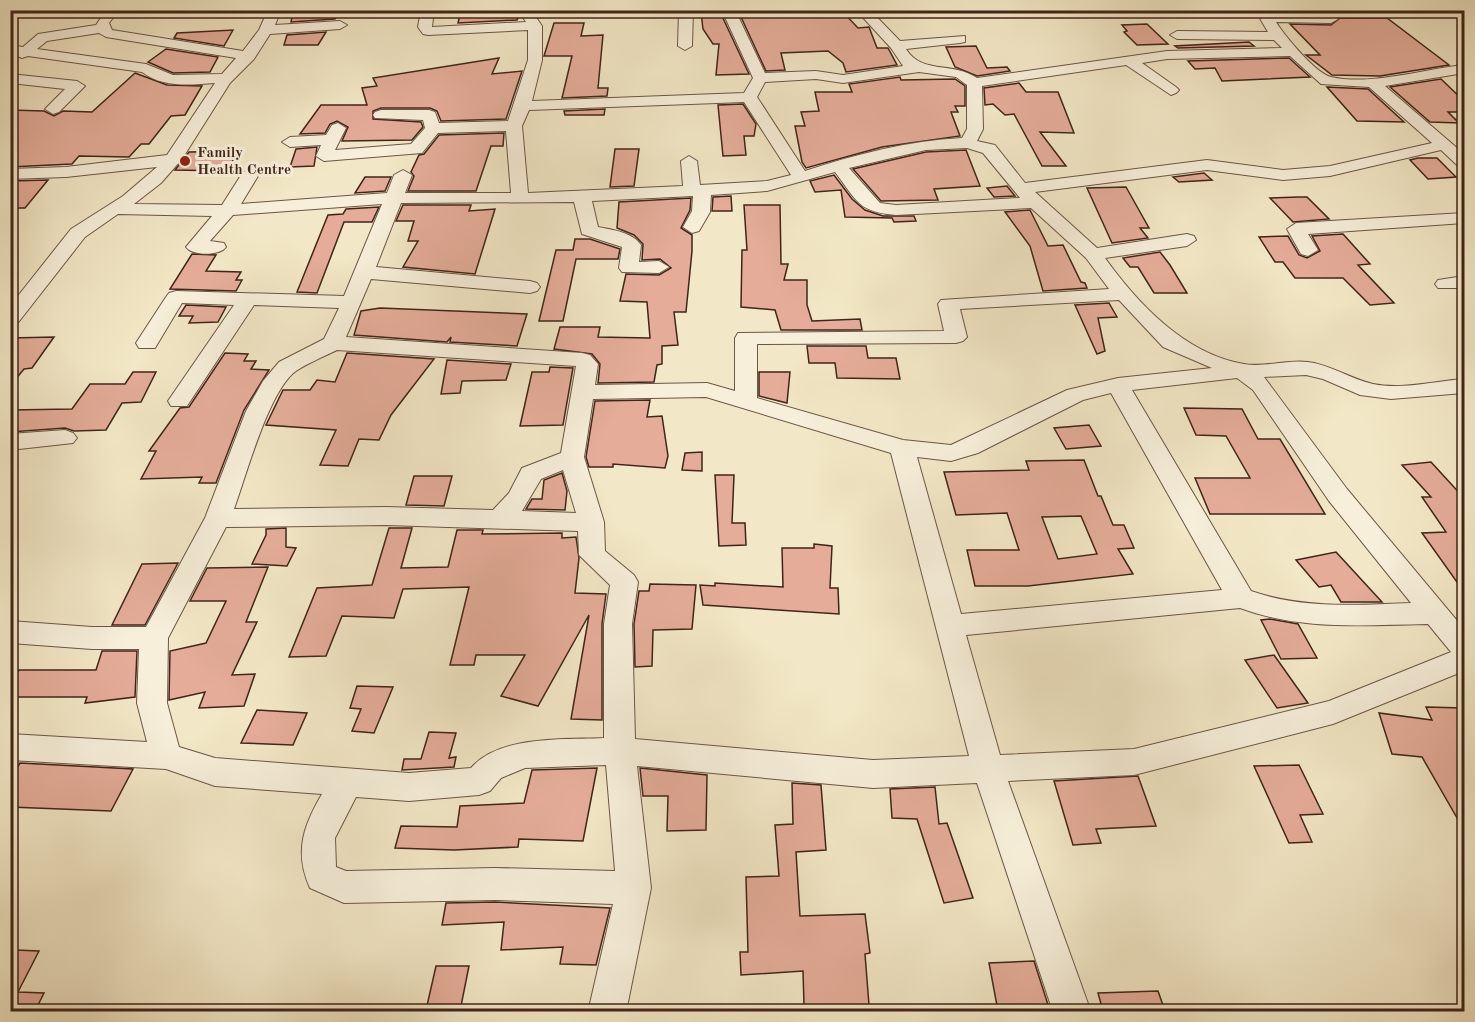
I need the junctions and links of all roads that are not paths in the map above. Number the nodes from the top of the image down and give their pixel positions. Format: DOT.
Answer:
graph roads {
  1 [pos="113,10"];
  2 [pos="275,10"];
  3 [pos="428,10"];
  4 [pos="524,10"];
  5 [pos="686,10"];
  6 [pos="754,10"];
  7 [pos="862,10"];
  8 [pos="1264,14"];
  9 [pos="1331,20"];
  10 [pos="340,25"];
  11 [pos="535,26"];
  12 [pos="103,28"];
  13 [pos="268,30"];
  14 [pos="1177,35"];
  15 [pos="1278,36"];
  16 [pos="960,39"];
  17 [pos="685,46"];
  18 [pos="897,46"];
  19 [pos="10,49"];
  20 [pos="27,50"];
  21 [pos="1292,52"];
  22 [pos="249,56"];
  23 [pos="1128,60"];
  24 [pos="10,64"];
  25 [pos="919,68"];
  26 [pos="1464,69"];
  27 [pos="10,78"];
  28 [pos="226,78"];
  29 [pos="760,78"];
  30 [pos="974,83"];
  31 [pos="1373,83"];
  32 [pos="1171,90"];
  33 [pos="749,97"];
  34 [pos="523,106"];
  35 [pos="52,109"];
  36 [pos="381,115"];
  37 [pos="514,126"];
  38 [pos="433,128"];
  39 [pos="290,142"];
  40 [pos="968,143"];
  41 [pos="1452,146"];
  42 [pos="171,160"];
  43 [pos="689,161"];
  44 [pos="1464,162"];
  45 [pos="839,166"];
  46 [pos="10,174"];
  47 [pos="403,175"];
  48 [pos="249,176"];
  49 [pos="801,178"];
  50 [pos="1021,189"];
  51 [pos="697,190"];
  52 [pos="582,196"];
  53 [pos="395,198"];
  54 [pos="519,198"];
  55 [pos="1036,202"];
  56 [pos="114,209"];
  57 [pos="227,211"];
  58 [pos="1464,218"];
  59 [pos="692,227"];
  60 [pos="1187,240"];
  61 [pos="217,247"];
  62 [pos="1308,250"];
  63 [pos="1093,254"];
  64 [pos="659,267"];
  65 [pos="364,272"];
  66 [pos="530,287"];
  67 [pos="1126,294"];
  68 [pos="248,299"];
  69 [pos="352,302"];
  70 [pos="10,320"];
  71 [pos="147,343"];
  72 [pos="333,343"];
  73 [pos="1242,370"];
  74 [pos="1118,385"];
  75 [pos="1464,386"];
  76 [pos="581,392"];
  77 [pos="179,401"];
  78 [pos="746,401"];
  79 [pos="65,438"];
  80 [pos="10,442"];
  81 [pos="902,448"];
  82 [pos="572,457"];
  83 [pos="218,518"];
  84 [pos="500,519"];
  85 [pos="591,522"];
  86 [pos="1241,598"];
  87 [pos="1435,613"];
  88 [pos="950,626"];
  89 [pos="10,632"];
  90 [pos="154,638"];
  91 [pos="1464,648"];
  92 [pos="1464,660"];
  93 [pos="10,747"];
  94 [pos="620,751"];
  95 [pos="166,756"];
  96 [pos="988,769"];
  97 [pos="347,782"];
  98 [pos="634,888"];
  99 [pos="608,1011"];
  100 [pos="1072,1011"];
  1 -- 12 [label="street"];
  2 -- 13 [label="street"];
  3 -- 11 [label="street"];
  4 -- 11 [label="street"];
  5 -- 17 [label="street"];
  6 -- 29 [label="street"];
  7 -- 18 [label="street"];
  8 -- 9 [label="street"];
  8 -- 15 [label="street"];
  10 -- 13 [label="street"];
  11 -- 34 [label="street"];
  12 -- 20 [label="street"];
  12 -- 22 [label="street"];
  13 -- 22 [label="street"];
  14 -- 15 [label="street"];
  15 -- 21 [label="street"];
  16 -- 18 [label="street"];
  18 -- 25 [label="street"];
  19 -- 20 [label="street"];
  20 -- 24 [label="street"];
  20 -- 28 [label="street"];
  21 -- 23 [label="street"];
  21 -- 31 [label="street"];
  22 -- 28 [label="street"];
  23 -- 30 [label="street"];
  23 -- 32 [label="street"];
  25 -- 29 [label="street"];
  25 -- 30 [label="street"];
  26 -- 31 [label="street"];
  27 -- 35 [label="street"];
  28 -- 42 [label="street"];
  29 -- 33 [label="street"];
  30 -- 40 [label="street"];
  31 -- 41 [label="street"];
  33 -- 34 [label="street"];
  33 -- 49 [label="street"];
  34 -- 37 [label="street"];
  36 -- 38 [label="street"];
  37 -- 38 [label="street"];
  37 -- 54 [label="street"];
  38 -- 39 [label="street"];
  40 -- 45 [label="street"];
  40 -- 50 [label="street"];
  41 -- 44 [label="street"];
  41 -- 50 [label="street"];
  42 -- 46 [label="street"];
  42 -- 56 [label="street"];
  43 -- 51 [label="street"];
  45 -- 49 [label="street"];
  45 -- 55 [label="street"];
  47 -- 53 [label="street"];
  48 -- 57 [label="street"];
  49 -- 51 [label="street"];
  50 -- 55 [label="street"];
  51 -- 52 [label="street"];
  51 -- 59 [label="street"];
  52 -- 54 [label="street"];
  52 -- 64 [label="street"];
  53 -- 54 [label="street"];
  53 -- 57 [label="street"];
  53 -- 65 [label="street"];
  55 -- 63 [label="street"];
  56 -- 57 [label="street"];
  56 -- 70 [label="street"];
  57 -- 61 [label="street"];
  58 -- 62 [label="street"];
  60 -- 63 [label="street"];
  63 -- 67 [label="street"];
  65 -- 66 [label="street"];
  65 -- 69 [label="street"];
  67 -- 73 [label="street"];
  67 -- 78 [label="street"];
  68 -- 69 [label="street"];
  68 -- 71 [label="street"];
  68 -- 77 [label="street"];
  69 -- 72 [label="street"];
  72 -- 76 [label="street"];
  72 -- 83 [label="street"];
  73 -- 74 [label="street"];
  73 -- 75 [label="street"];
  73 -- 87 [label="street"];
  74 -- 81 [label="street"];
  74 -- 86 [label="street"];
  76 -- 78 [label="street"];
  76 -- 82 [label="street"];
  78 -- 81 [label="street"];
  79 -- 80 [label="street"];
  81 -- 88 [label="street"];
  82 -- 84 [label="street"];
  82 -- 85 [label="street"];
  83 -- 84 [label="street"];
  83 -- 90 [label="street"];
  84 -- 85 [label="street"];
  85 -- 94 [label="street"];
  86 -- 87 [label="street"];
  86 -- 88 [label="street"];
  87 -- 91 [label="street"];
  88 -- 96 [label="street"];
  89 -- 90 [label="street"];
  90 -- 95 [label="street"];
  92 -- 96 [label="street"];
  93 -- 95 [label="street"];
  94 -- 96 [label="street"];
  94 -- 97 [label="street"];
  94 -- 98 [label="street"];
  95 -- 97 [label="street"];
  96 -- 100 [label="street"];
  97 -- 98 [label="street"];
  98 -- 99 [label="street"];
}
